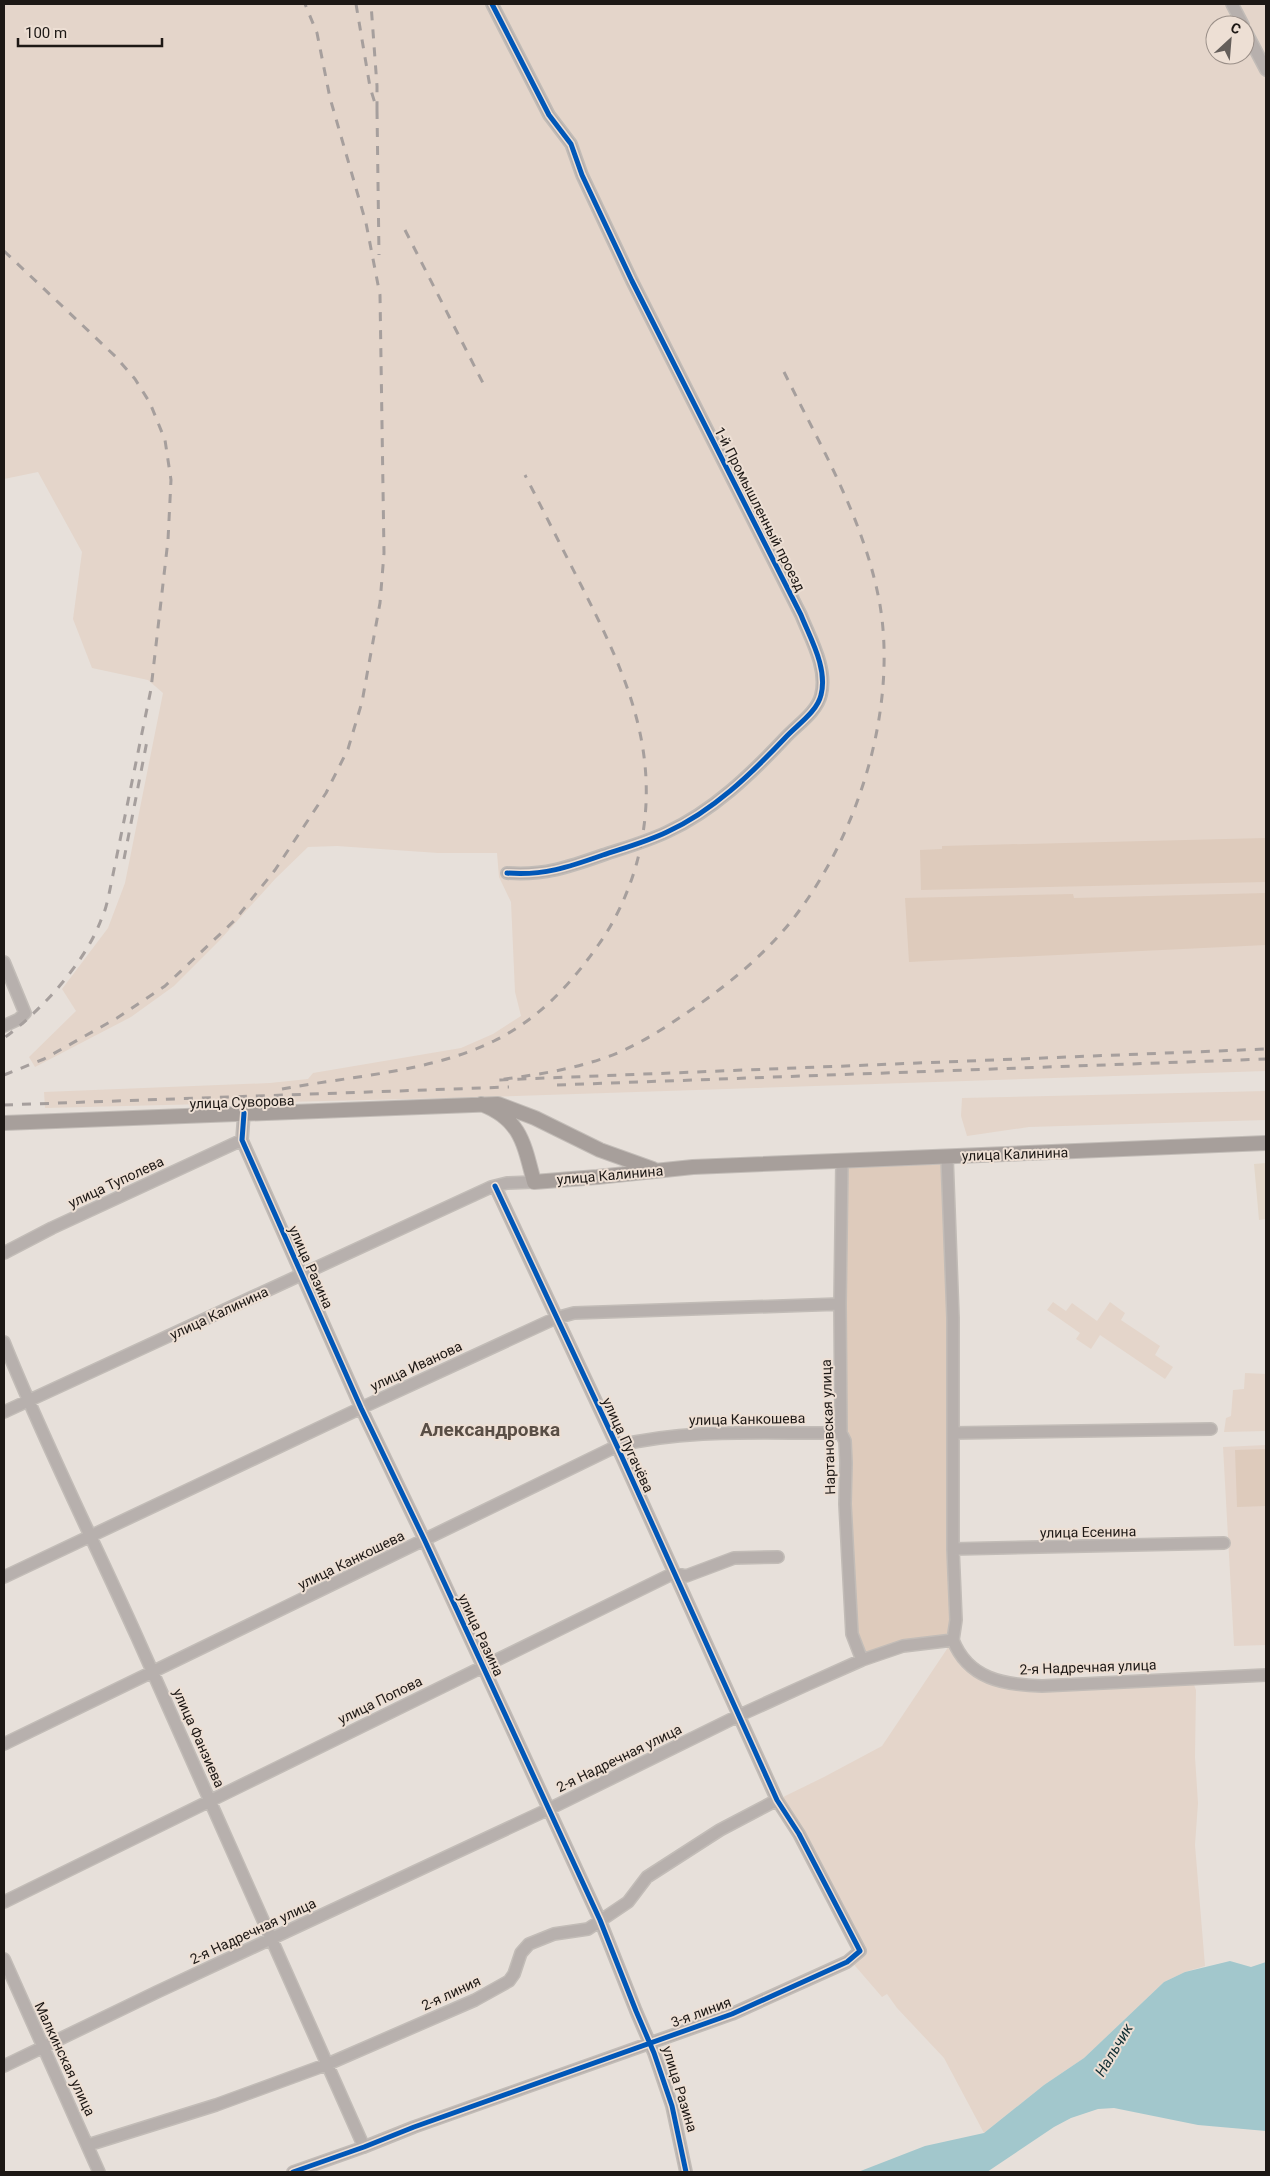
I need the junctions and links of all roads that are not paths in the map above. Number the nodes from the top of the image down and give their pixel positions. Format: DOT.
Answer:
graph roads {
  1 [pos="492,4"];
  2 [pos="1255,49"];
  3 [pos="1266,70"];
  4 [pos="507,873"];
  5 [pos="4,962"];
  6 [pos="4,1026"];
  7 [pos="481,1104"];
  8 [pos="244,1114"];
  9 [pos="4,1124"];
  10 [pos="242,1140"];
  11 [pos="1266,1143"];
  12 [pos="947,1157"];
  13 [pos="842,1161"];
  14 [pos="658,1171"];
  15 [pos="534,1182"];
  16 [pos="494,1186"];
  17 [pos="4,1253"];
  18 [pos="302,1274"];
  19 [pos="840,1304"];
  20 [pos="556,1318"];
  21 [pos="4,1342"];
  22 [pos="28,1401"];
  23 [pos="361,1408"];
  24 [pos="4,1412"];
  25 [pos="1211,1428"];
  26 [pos="841,1433"];
  27 [pos="953,1433"];
  28 [pos="617,1446"];
  29 [pos="91,1536"];
  30 [pos="425,1540"];
  31 [pos="1224,1543"];
  32 [pos="953,1549"];
  33 [pos="778,1557"];
  34 [pos="674,1573"];
  35 [pos="4,1577"];
  36 [pos="953,1640"];
  37 [pos="862,1660"];
  38 [pos="482,1666"];
  39 [pos="154,1673"];
  40 [pos="1266,1675"];
  41 [pos="740,1715"];
  42 [pos="4,1744"];
  43 [pos="210,1800"];
  44 [pos="777,1800"];
  45 [pos="549,1809"];
  46 [pos="4,1902"];
  47 [pos="600,1920"];
  48 [pos="274,1939"];
  49 [pos="4,1959"];
  50 [pos="650,2043"];
  51 [pos="42,2047"];
  52 [pos="328,2064"];
  53 [pos="4,2066"];
  54 [pos="88,2145"];
  55 [pos="364,2148"];
  56 [pos="99,2172"];
  57 [pos="293,2172"];
  58 [pos="686,2172"];
  1 -- 4 [label="street, 1-й Промышленный проезд"];
  2 -- 3 [label="street"];
  5 -- 6 [label="street"];
  7 -- 8 [label="main road, улица Суворова"];
  7 -- 14 [label="main road, улица Суворова"];
  7 -- 15 [label="main road"];
  8 -- 9 [label="main road, улица Суворова"];
  8 -- 10 [label="street, улица Разина"];
  10 -- 17 [label="street, улица Туполева"];
  10 -- 18 [label="street, улица Разина"];
  11 -- 12 [label="main road, улица Калинина"];
  12 -- 13 [label="main road, улица Калинина"];
  12 -- 27 [label="street"];
  13 -- 14 [label="main road, улица Калинина"];
  13 -- 19 [label="street, Нартановская улица"];
  14 -- 15 [label="main road, улица Калинина"];
  15 -- 16 [label="street, улица Калинина"];
  16 -- 18 [label="street, улица Калинина"];
  16 -- 20 [label="street, улица Пугачёва"];
  18 -- 22 [label="street, улица Калинина"];
  18 -- 23 [label="street, улица Разина"];
  19 -- 20 [label="street, улица Иванова"];
  19 -- 26 [label="street, Нартановская улица"];
  20 -- 23 [label="street, улица Иванова"];
  20 -- 28 [label="street, улица Пугачёва"];
  21 -- 22 [label="street, улица Фанзиева"];
  22 -- 24 [label="street, улица Калинина"];
  22 -- 29 [label="street, улица Фанзиева"];
  23 -- 29 [label="street, улица Иванова"];
  23 -- 30 [label="street, улица Разина"];
  25 -- 27 [label="street"];
  26 -- 28 [label="street, улица Канкошева"];
  26 -- 37 [label="street, Нартановская улица"];
  27 -- 32 [label="street"];
  28 -- 30 [label="street, улица Канкошева"];
  28 -- 34 [label="street, улица Пугачёва"];
  29 -- 35 [label="street, улица Иванова"];
  29 -- 39 [label="street, улица Фанзиева"];
  30 -- 38 [label="street, улица Разина"];
  30 -- 39 [label="street, улица Канкошева"];
  31 -- 32 [label="street, улица Есенина"];
  32 -- 36 [label="street"];
  33 -- 34 [label="street, улица Попова"];
  34 -- 38 [label="street, улица Попова"];
  34 -- 41 [label="street, улица Пугачёва"];
  36 -- 37 [label="street, 2-я Надречная улица"];
  36 -- 40 [label="street, 2-я Надречная улица"];
  37 -- 41 [label="street, 2-я Надречная улица"];
  38 -- 43 [label="street, улица Попова"];
  38 -- 45 [label="street, улица Разина"];
  39 -- 42 [label="street, улица Канкошева"];
  39 -- 43 [label="street, улица Фанзиева"];
  41 -- 44 [label="street, 3-я линия"];
  41 -- 45 [label="street, 2-я Надречная улица"];
  43 -- 46 [label="street, улица Попова"];
  43 -- 48 [label="street, улица Фанзиева"];
  44 -- 47 [label="street, 2-я линия"];
  44 -- 50 [label="street, 3-я линия"];
  45 -- 47 [label="street, улица Разина"];
  45 -- 48 [label="street, 2-я Надречная улица"];
  47 -- 50 [label="street, улица Разина"];
  47 -- 52 [label="street, 2-я линия"];
  48 -- 51 [label="street, 2-я Надречная улица"];
  48 -- 52 [label="street, улица Фанзиева"];
  49 -- 51 [label="street, Малкинская улица"];
  50 -- 55 [label="street, 3-я линия"];
  50 -- 58 [label="street, улица Разина"];
  51 -- 53 [label="street, 2-я Надречная улица"];
  51 -- 54 [label="street, Малкинская улица"];
  52 -- 54 [label="street, 2-я линия"];
  52 -- 55 [label="street, улица Фанзиева"];
  54 -- 56 [label="street, Малкинская улица"];
  55 -- 57 [label="street, 3-я линия"];
}
